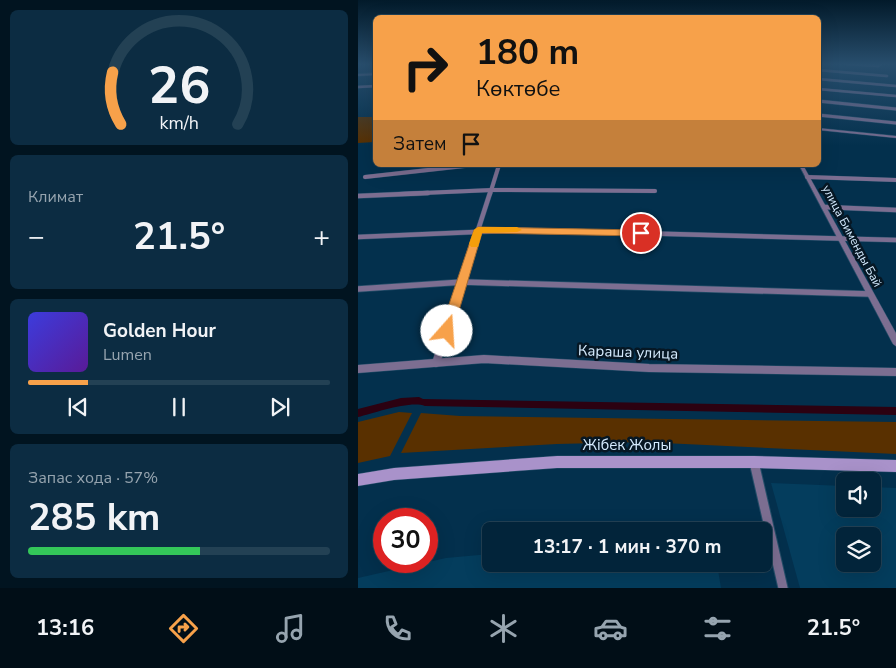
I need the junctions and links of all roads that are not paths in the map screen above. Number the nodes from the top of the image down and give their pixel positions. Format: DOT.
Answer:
graph roads {
  1 [pos="845,91"];
  2 [pos="896,96"];
  3 [pos="821,101"];
  4 [pos="896,109"];
  5 [pos="821,115"];
  6 [pos="896,124"];
  7 [pos="821,130"];
  8 [pos="896,137"];
  9 [pos="404,167"];
  10 [pos="451,167"];
  11 [pos="498,167"];
  12 [pos="802,167"];
  13 [pos="409,172"];
  14 [pos="365,177"];
  15 [pos="807,177"];
  16 [pos="896,180"];
  17 [pos="492,190"];
  18 [pos="655,191"];
  19 [pos="358,196"];
  20 [pos="824,207"];
  21 [pos="896,210"];
  22 [pos="478,230"];
  23 [pos="358,237"];
  24 [pos="840,238"];
  25 [pos="896,240"];
  26 [pos="463,282"];
  27 [pos="358,289"];
  28 [pos="870,294"];
  29 [pos="896,344"];
  30 [pos="436,363"];
  31 [pos="358,369"];
  32 [pos="896,372"];
  33 [pos="754,462"];
  34 [pos="896,466"];
  35 [pos="358,480"];
  36 [pos="783,588"];
  1 -- 2 [label="street"];
  3 -- 4 [label="street"];
  5 -- 6 [label="street"];
  7 -- 8 [label="street"];
  9 -- 13 [label="street"];
  10 -- 13 [label="street"];
  11 -- 17 [label="street"];
  12 -- 15 [label="street, улица Бименды Бай"];
  13 -- 14 [label="street"];
  15 -- 16 [label="street"];
  15 -- 20 [label="street, улица Бименды Бай"];
  17 -- 18 [label="street"];
  17 -- 19 [label="street"];
  17 -- 22 [label="street"];
  20 -- 21 [label="street"];
  20 -- 24 [label="street, улица Бименды Бай"];
  22 -- 23 [label="street"];
  22 -- 24 [label="street"];
  22 -- 26 [label="street"];
  24 -- 25 [label="street"];
  24 -- 28 [label="street, улица Бименды Бай"];
  26 -- 27 [label="street"];
  26 -- 28 [label="street"];
  26 -- 30 [label="street"];
  28 -- 29 [label="street, улица Бименды Бай"];
  30 -- 31 [label="street, Караша улица"];
  30 -- 32 [label="street, Караша улица"];
  33 -- 34 [label="main road, Жібек Жолы"];
  33 -- 35 [label="main road, Жібек Жолы"];
  33 -- 36 [label="street"];
}
